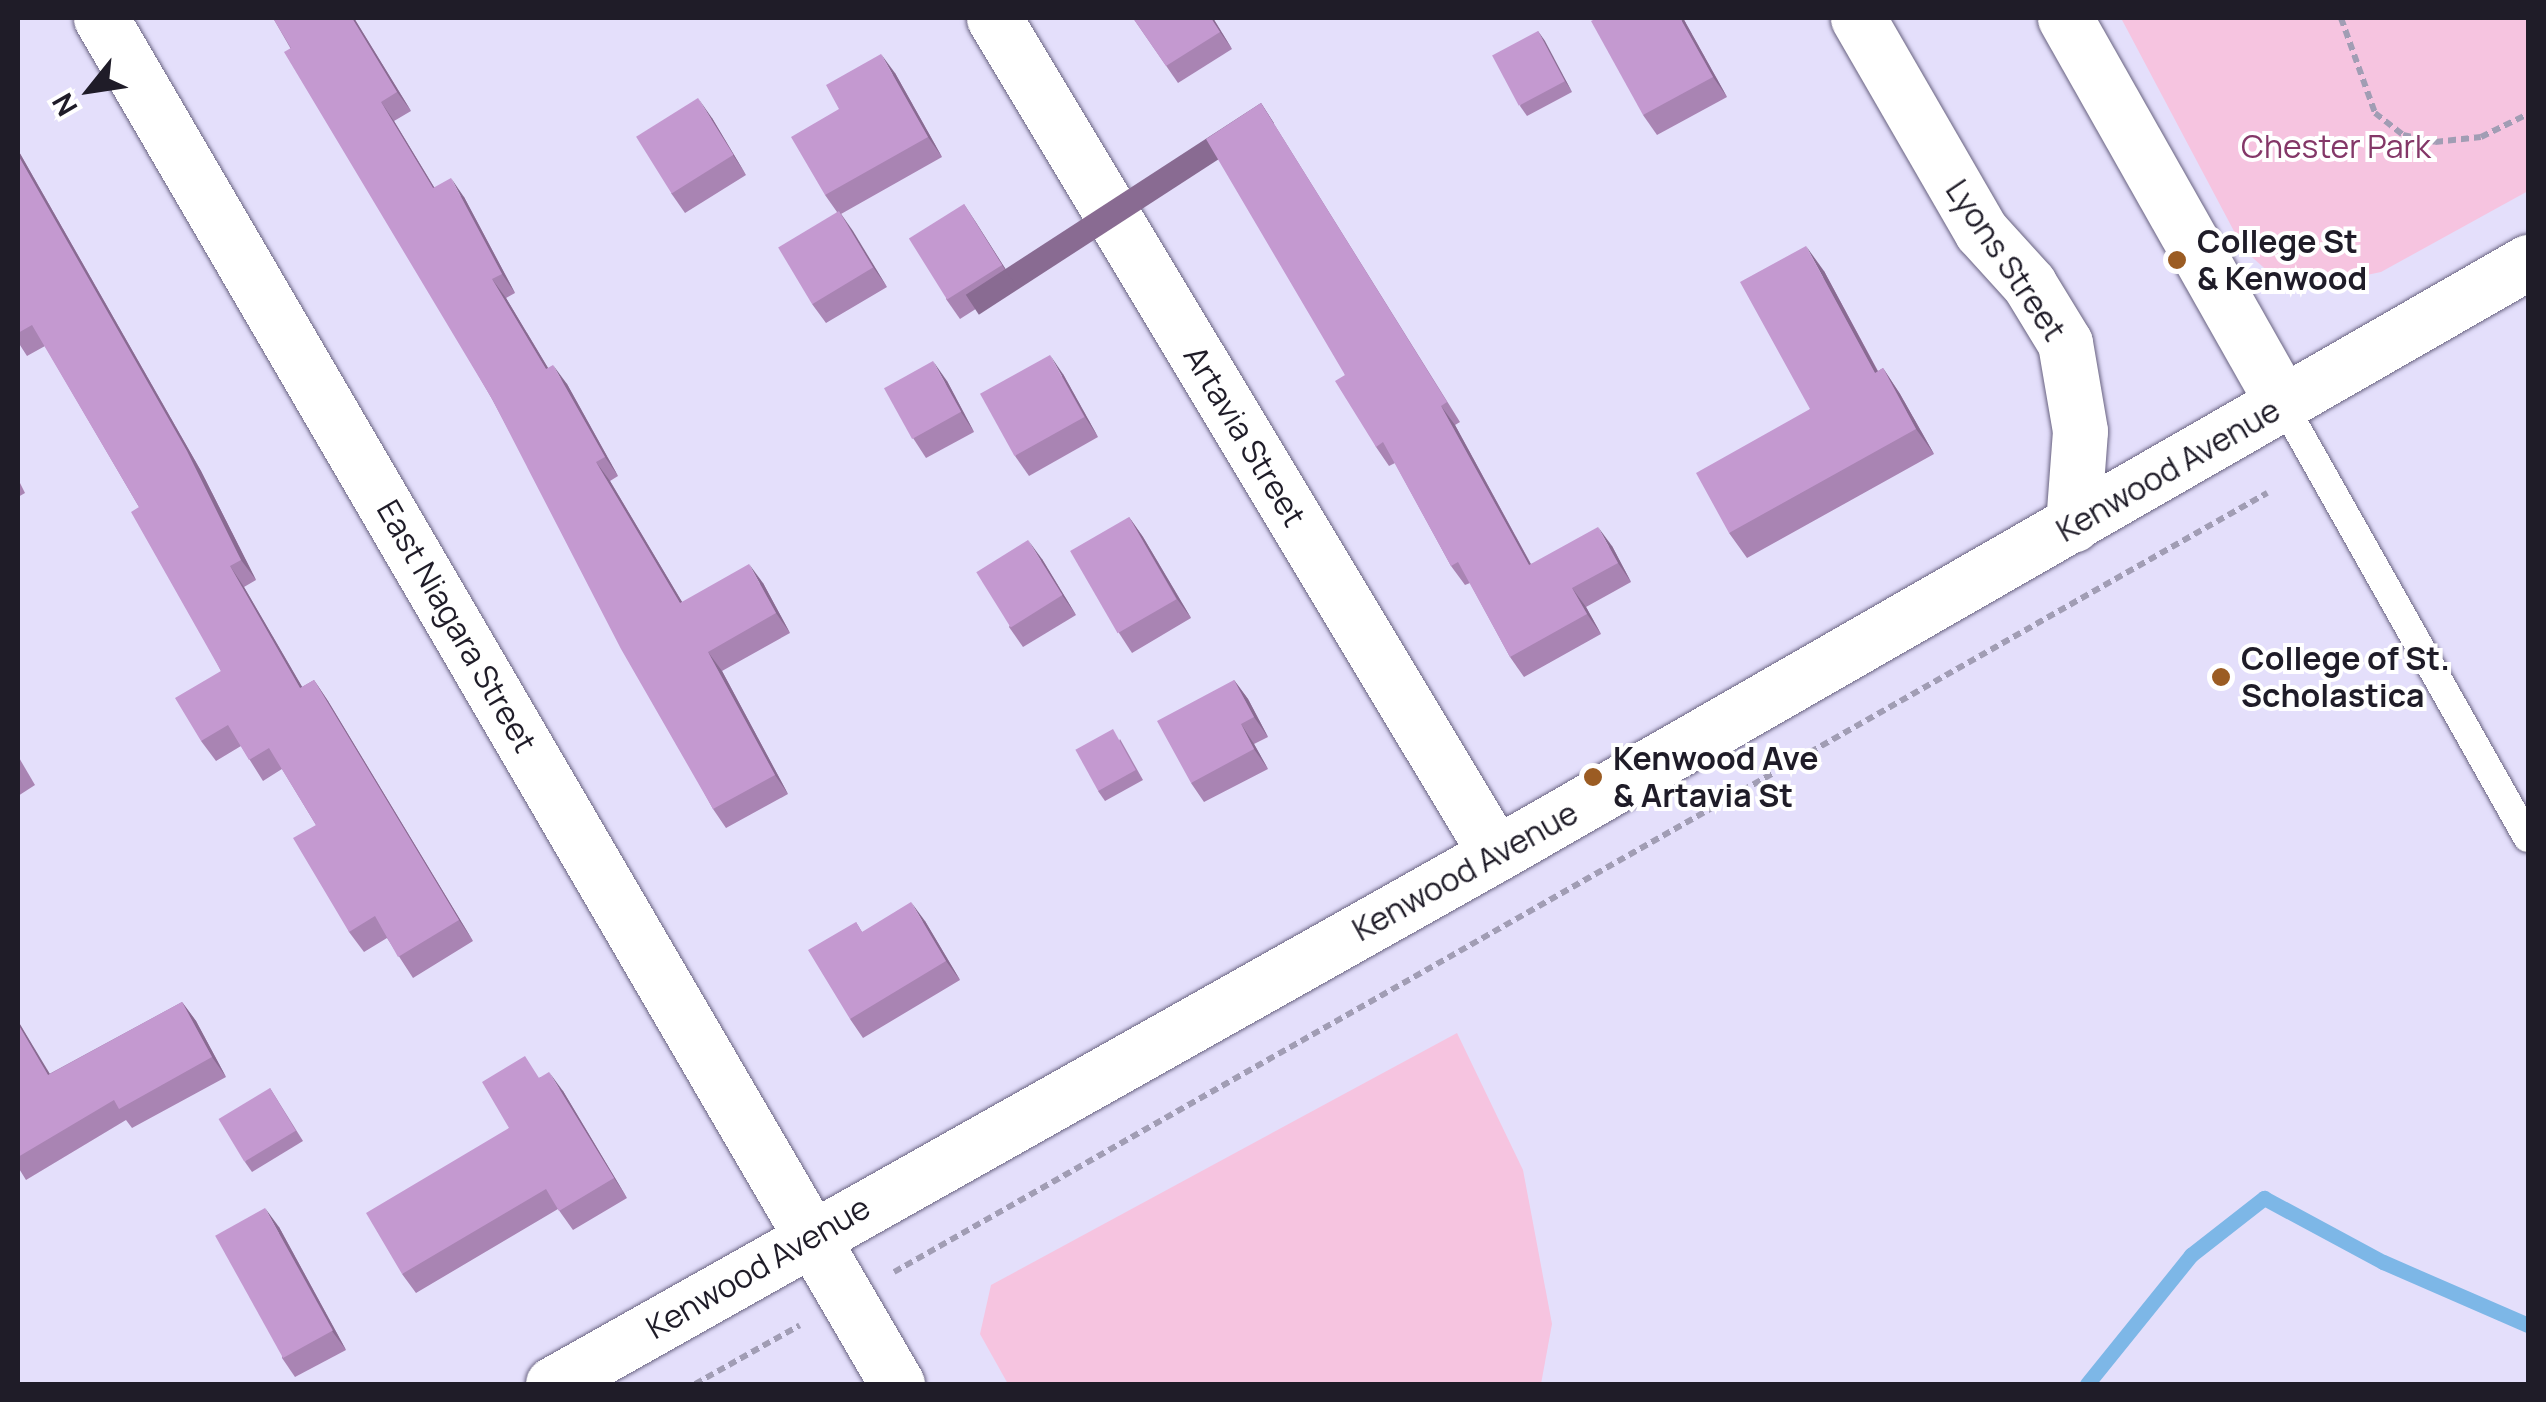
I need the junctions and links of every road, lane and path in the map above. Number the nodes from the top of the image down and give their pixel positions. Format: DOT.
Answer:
graph roads {
  1 [pos="101,18"];
  2 [pos="994,18"];
  3 [pos="1858,18"];
  4 [pos="2065,18"];
  5 [pos="2341,18"];
  6 [pos="2528,114"];
  7 [pos="2528,262"];
  8 [pos="2283,404"];
  9 [pos="2267,493"];
  10 [pos="2072,524"];
  11 [pos="2528,838"];
  12 [pos="1496,854"];
  13 [pos="813,1235"];
  14 [pos="847,1298"];
  15 [pos="553,1384"];
  16 [pos="695,1384"];
  17 [pos="897,1384"];
  1 -- 13 [label="street, East Niagara Street"];
  2 -- 12 [label="street, Artavia Street"];
  3 -- 10 [label="street, Lyons Street"];
  4 -- 8 [label="street"];
  5 -- 6 [label="path"];
  7 -- 8 [label="street, Kenwood Avenue"];
  8 -- 10 [label="street, Kenwood Avenue"];
  8 -- 11 [label="lane"];
  9 -- 14 [label="path"];
  10 -- 12 [label="street, Kenwood Avenue"];
  12 -- 13 [label="street, Kenwood Avenue"];
  13 -- 14 [label="street, East Niagara Street"];
  13 -- 15 [label="street, Kenwood Avenue"];
  14 -- 16 [label="path"];
  14 -- 17 [label="street, East Niagara Street"];
}
